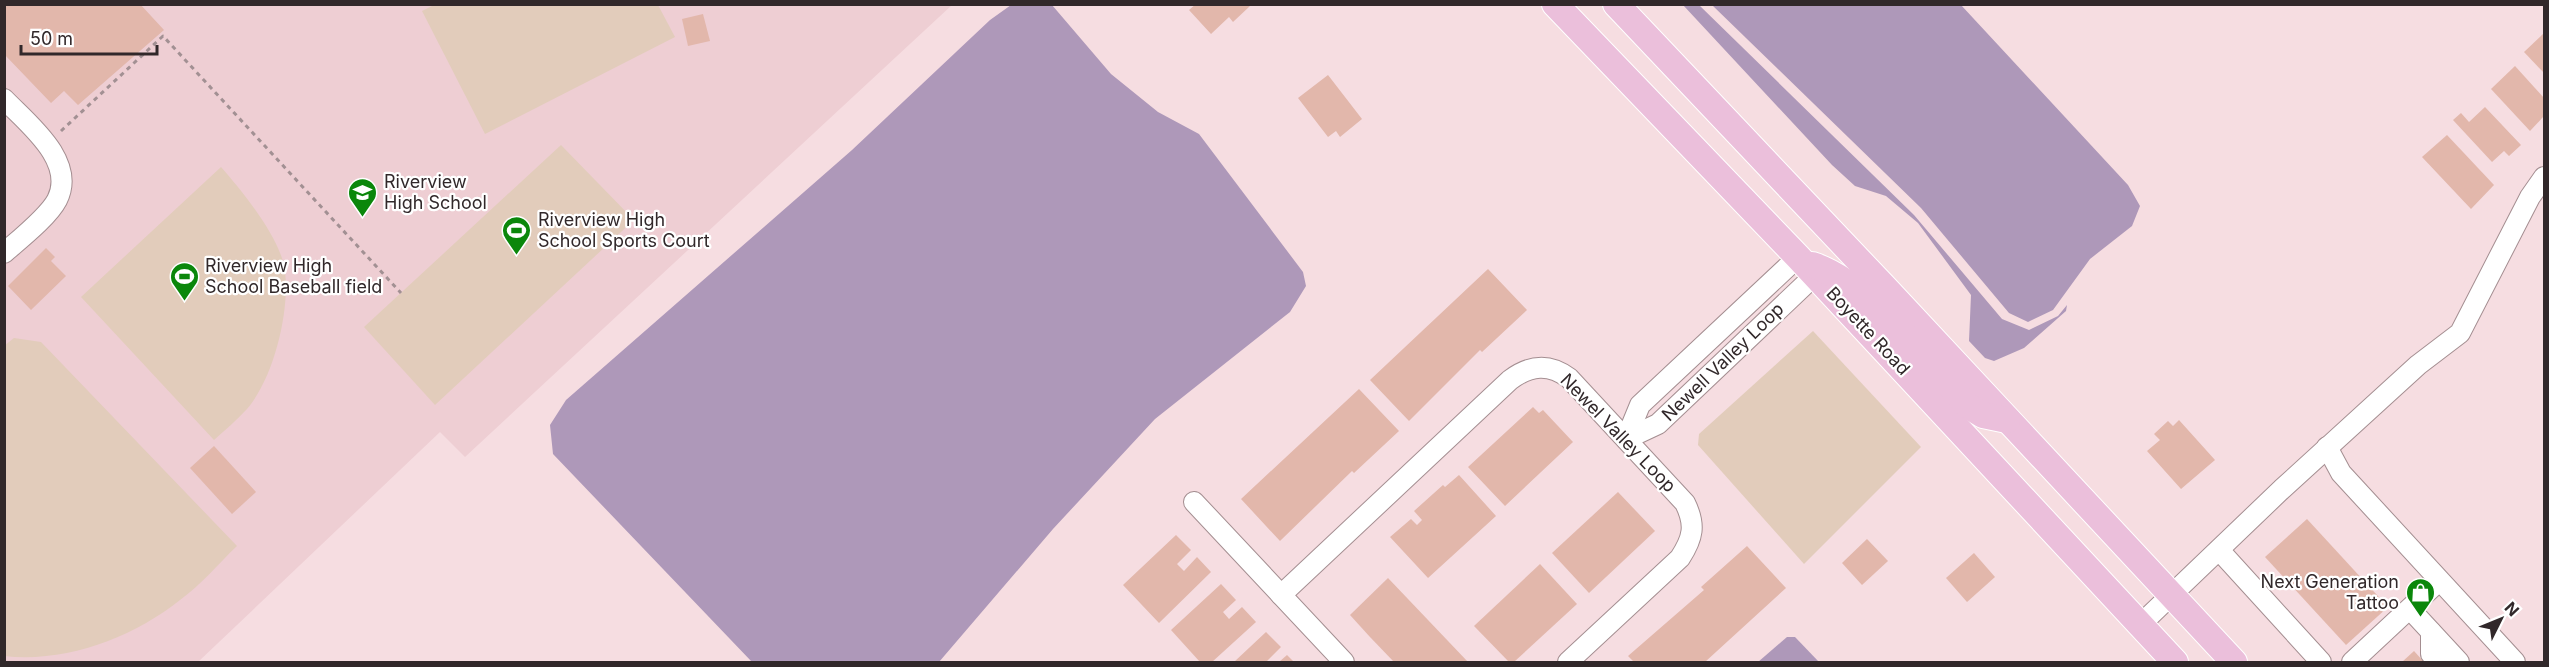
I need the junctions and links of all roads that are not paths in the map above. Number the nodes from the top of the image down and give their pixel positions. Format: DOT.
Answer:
graph roads {
  1 [pos="1555,4"];
  2 [pos="1616,4"];
  3 [pos="4,99"];
  4 [pos="2544,177"];
  5 [pos="4,252"];
  6 [pos="1806,265"];
  7 [pos="2009,420"];
  8 [pos="1626,439"];
  9 [pos="2327,447"];
  10 [pos="1194,502"];
  11 [pos="2218,550"];
  12 [pos="2439,581"];
  13 [pos="1281,595"];
  14 [pos="2172,595"];
  15 [pos="2410,609"];
  16 [pos="2141,624"];
  17 [pos="2431,632"];
  18 [pos="1344,663"];
  19 [pos="1568,663"];
  20 [pos="2175,663"];
  21 [pos="2234,663"];
  22 [pos="2321,663"];
  23 [pos="2352,663"];
  24 [pos="2439,663"];
  25 [pos="2459,663"];
  26 [pos="2516,663"];
  1 -- 6 [label="main road, Boyette Road"];
  2 -- 7 [label="main road"];
  3 -- 5 [label="street"];
  4 -- 9 [label="street"];
  6 -- 7 [label="main road"];
  6 -- 8 [label="street, Newell Valley Loop"];
  6 -- 16 [label="main road, Boyette Road"];
  7 -- 14 [label="main road"];
  8 -- 13 [label="street, Newel Valley Loop"];
  8 -- 19 [label="street, Newel Valley Loop"];
  9 -- 11 [label="street"];
  9 -- 12 [label="street"];
  10 -- 13 [label="street"];
  11 -- 14 [label="street"];
  11 -- 22 [label="street"];
  12 -- 15 [label="street"];
  12 -- 26 [label="street"];
  13 -- 18 [label="street"];
  14 -- 16 [label="street"];
  14 -- 21 [label="main road"];
  15 -- 17 [label="street"];
  15 -- 23 [label="street"];
  16 -- 20 [label="main road, Boyette Road"];
  17 -- 24 [label="street"];
  17 -- 25 [label="street"];
}
